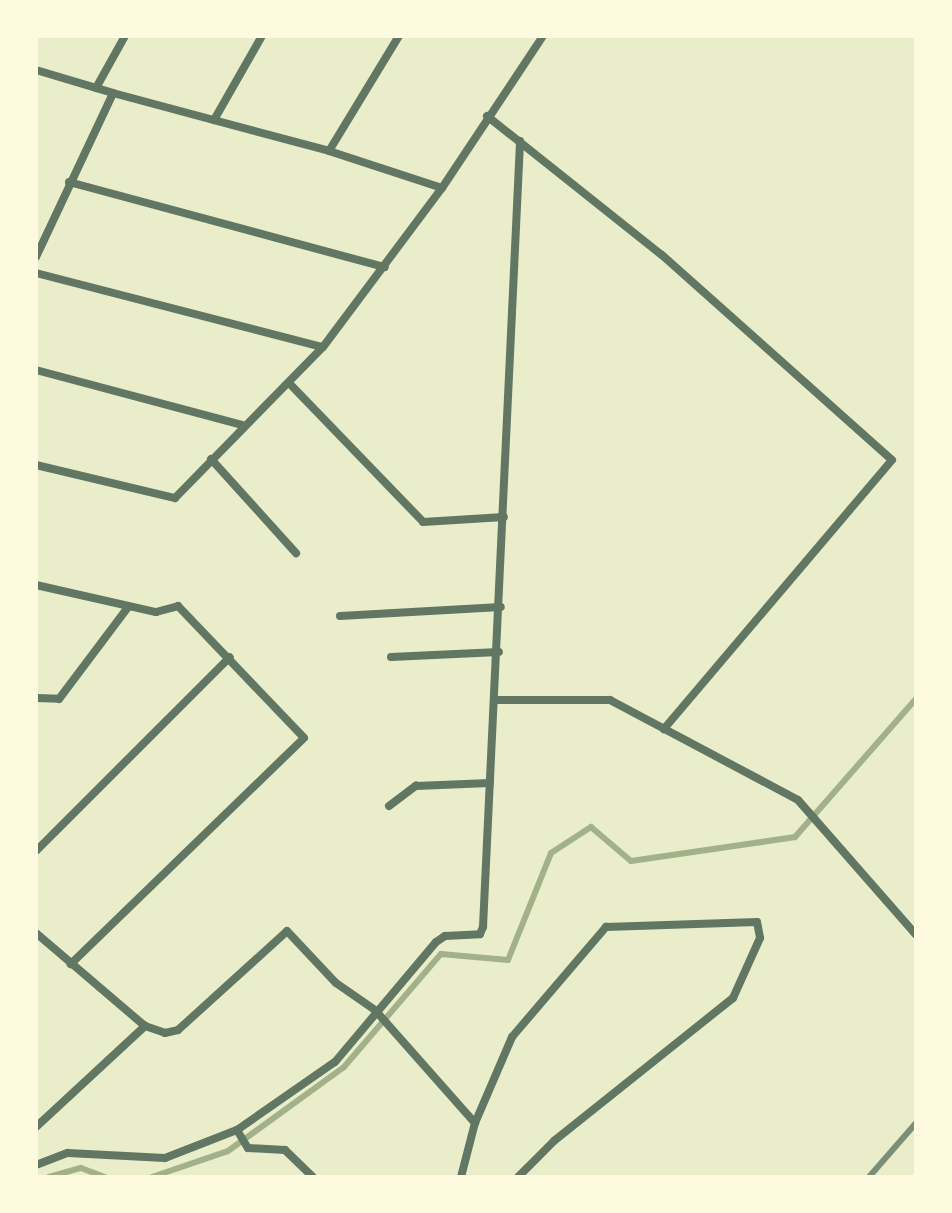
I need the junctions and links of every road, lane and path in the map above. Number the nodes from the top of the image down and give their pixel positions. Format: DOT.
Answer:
graph roads {
  1 [pos="125,36"];
  2 [pos="262,36"];
  3 [pos="399,36"];
  4 [pos="543,36"];
  5 [pos="36,70"];
  6 [pos="96,88"];
  7 [pos="113,93"];
  8 [pos="487,116"];
  9 [pos="214,120"];
  10 [pos="520,141"];
  11 [pos="329,151"];
  12 [pos="69,182"];
  13 [pos="442,188"];
  14 [pos="36,257"];
  15 [pos="385,267"];
  16 [pos="36,273"];
  17 [pos="323,347"];
  18 [pos="36,370"];
  19 [pos="289,383"];
  20 [pos="242,425"];
  21 [pos="211,459"];
  22 [pos="36,465"];
  23 [pos="504,517"];
  24 [pos="296,553"];
  25 [pos="36,585"];
  26 [pos="128,607"];
  27 [pos="501,607"];
  28 [pos="340,616"];
  29 [pos="499,652"];
  30 [pos="230,657"];
  31 [pos="391,657"];
  32 [pos="36,698"];
  33 [pos="495,700"];
  34 [pos="664,729"];
  35 [pos="490,783"];
  36 [pos="389,806"];
  37 [pos="36,851"];
  38 [pos="36,933"];
  39 [pos="916,935"];
  40 [pos="71,964"];
  41 [pos="375,1010"];
  42 [pos="145,1026"];
  43 [pos="475,1123"];
  44 [pos="36,1127"];
  45 [pos="237,1130"];
  46 [pos="36,1165"];
  47 [pos="313,1177"];
  48 [pos="461,1177"];
  49 [pos="518,1177"];
  1 -- 6 [label="street"];
  2 -- 9 [label="street"];
  3 -- 11 [label="street"];
  4 -- 8 [label="street"];
  5 -- 6 [label="street"];
  6 -- 7 [label="street"];
  7 -- 9 [label="street"];
  7 -- 12 [label="street"];
  8 -- 10 [label="street"];
  8 -- 13 [label="street"];
  9 -- 11 [label="street"];
  10 -- 23 [label="street"];
  10 -- 34 [label="street"];
  11 -- 13 [label="street"];
  12 -- 14 [label="street"];
  12 -- 15 [label="street"];
  13 -- 15 [label="street"];
  15 -- 17 [label="street"];
  16 -- 17 [label="street"];
  17 -- 19 [label="street"];
  18 -- 20 [label="street"];
  19 -- 20 [label="street"];
  19 -- 23 [label="street"];
  20 -- 21 [label="street"];
  21 -- 22 [label="street"];
  21 -- 24 [label="street"];
  23 -- 27 [label="street"];
  25 -- 26 [label="street"];
  26 -- 30 [label="street"];
  26 -- 32 [label="street"];
  27 -- 28 [label="street"];
  27 -- 29 [label="street"];
  29 -- 31 [label="street"];
  29 -- 33 [label="street"];
  30 -- 37 [label="street"];
  30 -- 40 [label="street"];
  33 -- 34 [label="street"];
  33 -- 35 [label="street"];
  34 -- 39 [label="street"];
  35 -- 36 [label="street"];
  35 -- 41 [label="street"];
  38 -- 40 [label="street"];
  40 -- 42 [label="street"];
  41 -- 42 [label="street"];
  41 -- 43 [label="street"];
  41 -- 45 [label="street"];
  42 -- 44 [label="street"];
  43 -- 48 [label="street"];
  43 -- 49 [label="street"];
  45 -- 46 [label="street"];
  45 -- 47 [label="street"];
}
